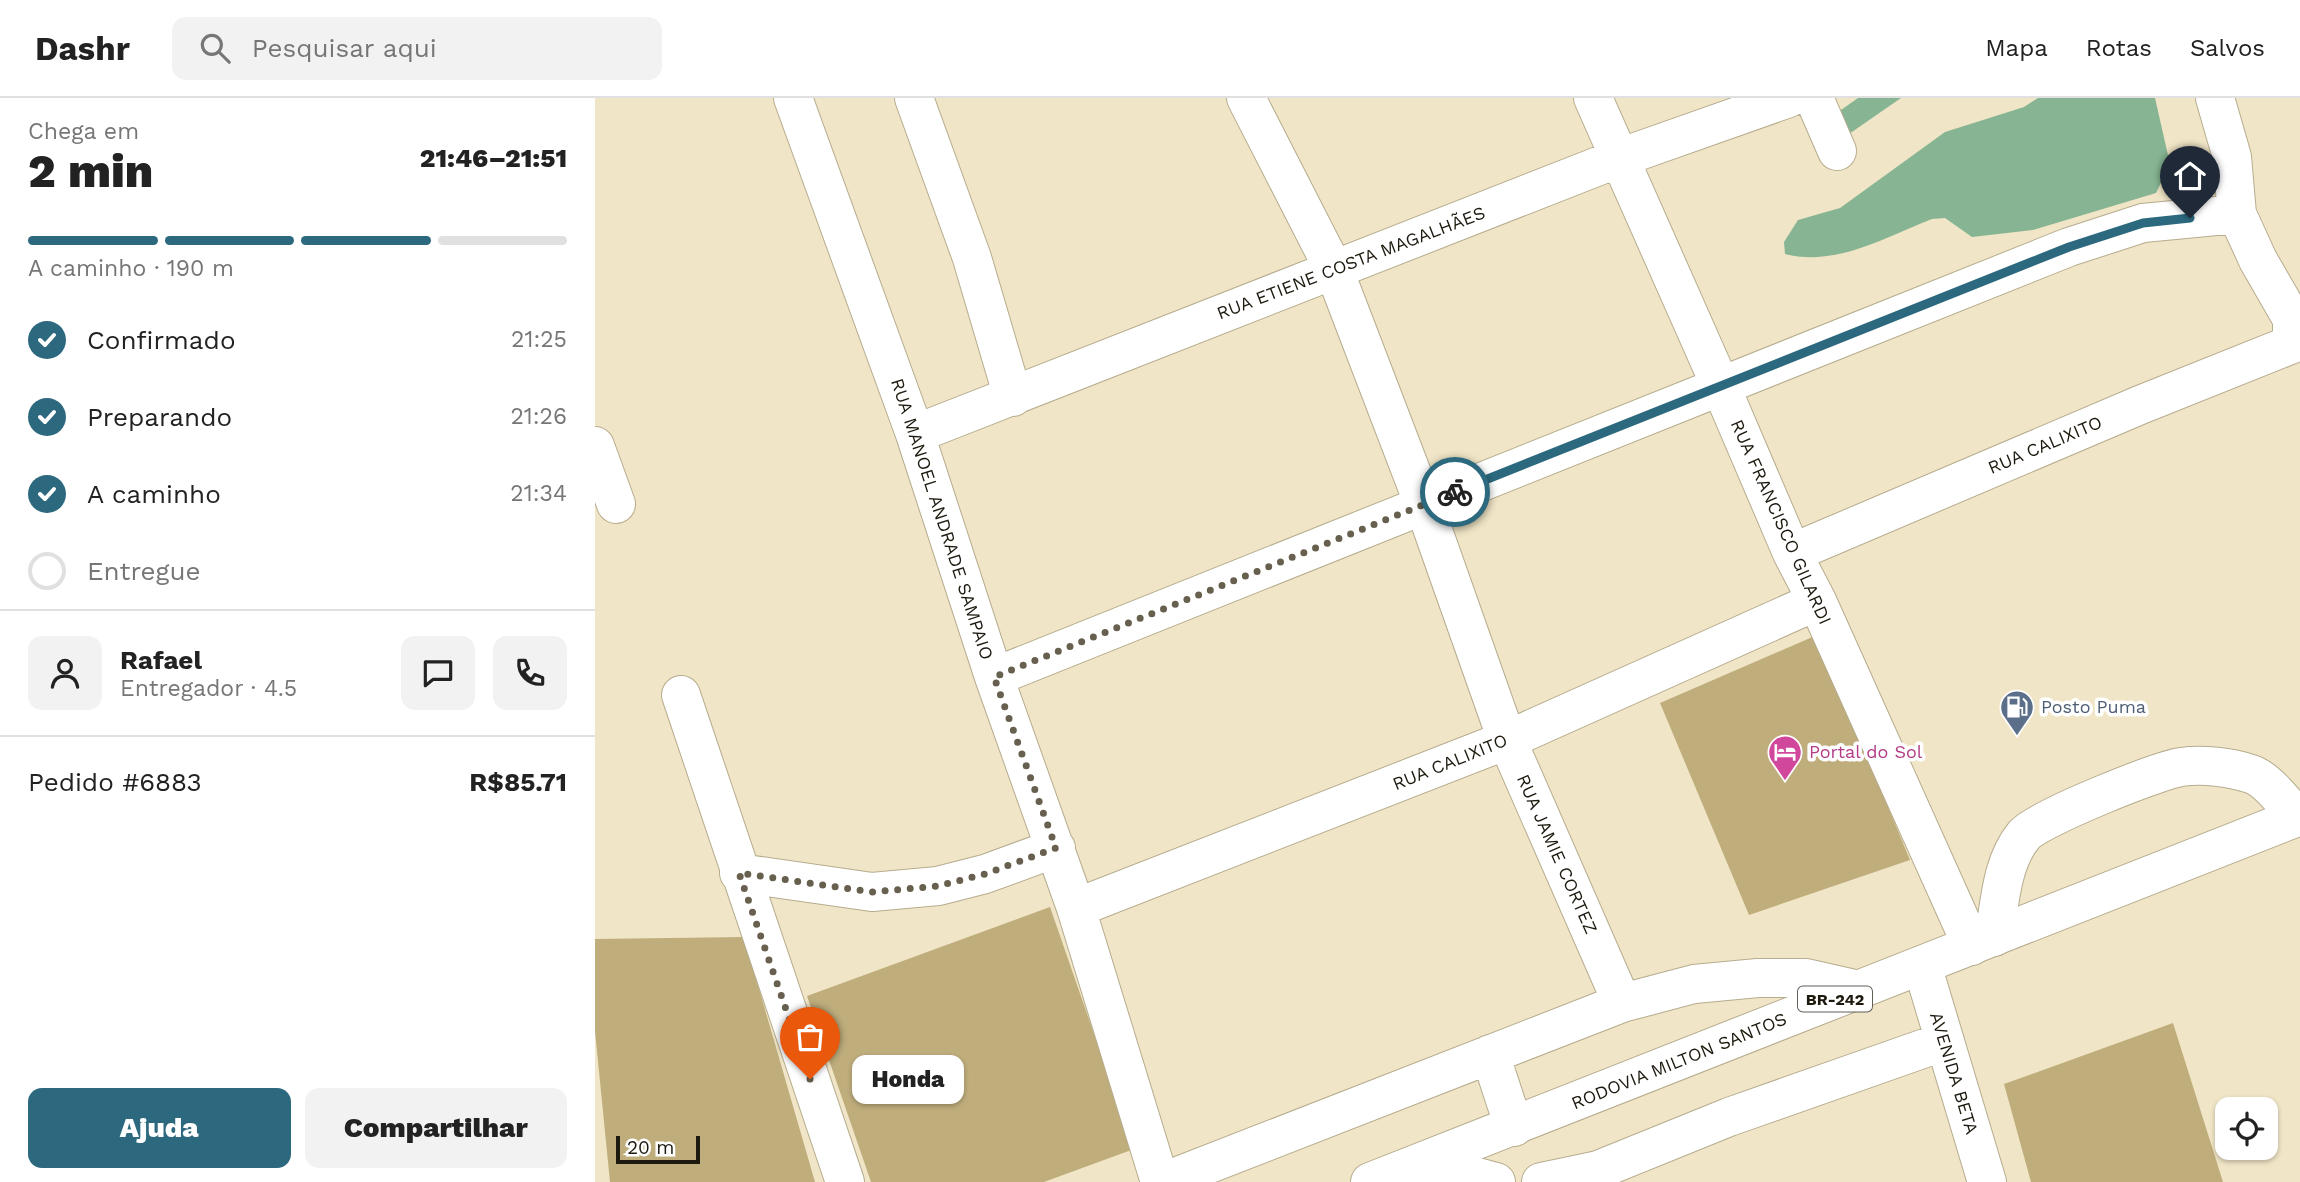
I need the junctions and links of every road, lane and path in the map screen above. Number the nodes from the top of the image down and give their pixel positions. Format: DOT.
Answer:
graph roads {
  1 [pos="793,98"];
  2 [pos="914,98"];
  3 [pos="1246,98"];
  4 [pos="1593,98"];
  5 [pos="1789,98"];
  6 [pos="1814,98"];
  7 [pos="2215,98"];
  8 [pos="1837,151"];
  9 [pos="1619,158"];
  10 [pos="2237,214"];
  11 [pos="1334,270"];
  12 [pos="2296,342"];
  13 [pos="1721,387"];
  14 [pos="1013,397"];
  15 [pos="915,434"];
  16 [pos="595,446"];
  17 [pos="616,504"];
  18 [pos="1425,505"];
  19 [pos="1792,553"];
  20 [pos="1817,601"];
  21 [pos="994,677"];
  22 [pos="681,695"];
  23 [pos="1507,740"];
  24 [pos="2299,817"];
  25 [pos="1056,848"];
  26 [pos="739,873"];
  27 [pos="1076,908"];
  28 [pos="1983,942"];
  29 [pos="1922,965"];
  30 [pos="1859,990"];
  31 [pos="1622,1003"];
  32 [pos="1945,1041"];
  33 [pos="1490,1054"];
  34 [pos="1514,1128"];
  35 [pos="1422,1163"];
  36 [pos="845,1182"];
  37 [pos="1162,1182"];
  38 [pos="1370,1182"];
  39 [pos="1496,1182"];
  40 [pos="1541,1182"];
  41 [pos="1987,1182"];
  1 -- 15 [label="main road, RUA MANOEL ANDRADE SAMPAIO"];
  2 -- 14 [label="main road"];
  3 -- 11 [label="main road, RUA JAMIE CORTEZ"];
  4 -- 9 [label="main road, RUA FRANCISCO GILARDI"];
  5 -- 9 [label="main road, RUA ETIENE COSTA MAGALHÃES"];
  6 -- 8 [label="main road"];
  7 -- 10 [label="main road"];
  9 -- 11 [label="main road, RUA ETIENE COSTA MAGALHÃES"];
  9 -- 13 [label="main road, RUA FRANCISCO GILARDI"];
  10 -- 12 [label="main road"];
  10 -- 13 [label="main road"];
  11 -- 14 [label="main road, RUA ETIENE COSTA MAGALHÃES"];
  11 -- 18 [label="main road, RUA JAMIE CORTEZ"];
  12 -- 19 [label="main road, RUA CALIXITO"];
  13 -- 18 [label="main road"];
  13 -- 19 [label="main road, RUA FRANCISCO GILARDI"];
  14 -- 15 [label="main road, RUA ETIENE COSTA MAGALHÃES"];
  15 -- 21 [label="main road, RUA MANOEL ANDRADE SAMPAIO"];
  16 -- 17 [label="main road"];
  18 -- 21 [label="main road"];
  18 -- 23 [label="main road, RUA JAMIE CORTEZ"];
  19 -- 20 [label="main road, RUA FRANCISCO GILARDI"];
  20 -- 23 [label="main road, RUA CALIXITO"];
  20 -- 28 [label="main road, RUA FRANCISCO GILARDI"];
  21 -- 25 [label="main road, RUA MANOEL ANDRADE SAMPAIO"];
  22 -- 26 [label="main road"];
  23 -- 27 [label="main road, RUA CALIXITO"];
  23 -- 31 [label="main road, RUA JAMIE CORTEZ"];
  24 -- 28 [label="main road, RODOVIA MILTON SANTOS / BR-242"];
  24 -- 28 [label="main road"];
  25 -- 26 [label="main road"];
  25 -- 27 [label="main road, RUA MANOEL ANDRADE SAMPAIO"];
  26 -- 36 [label="main road"];
  27 -- 37 [label="main road, RUA MANOEL ANDRADE SAMPAIO"];
  28 -- 29 [label="main road, RODOVIA MILTON SANTOS / BR-242"];
  29 -- 30 [label="main road, RODOVIA MILTON SANTOS / BR-242"];
  29 -- 32 [label="main road, AVENIDA BETA"];
  30 -- 31 [label="main road"];
  30 -- 34 [label="main road, RODOVIA MILTON SANTOS / BR-242"];
  31 -- 33 [label="main road"];
  32 -- 40 [label="main road"];
  32 -- 41 [label="main road, AVENIDA BETA"];
  33 -- 34 [label="main road"];
  33 -- 37 [label="main road"];
  34 -- 35 [label="main road, RODOVIA MILTON SANTOS / BR-242"];
  35 -- 38 [label="main road, RODOVIA MILTON SANTOS / BR-242"];
  35 -- 39 [label="main road"];
}
